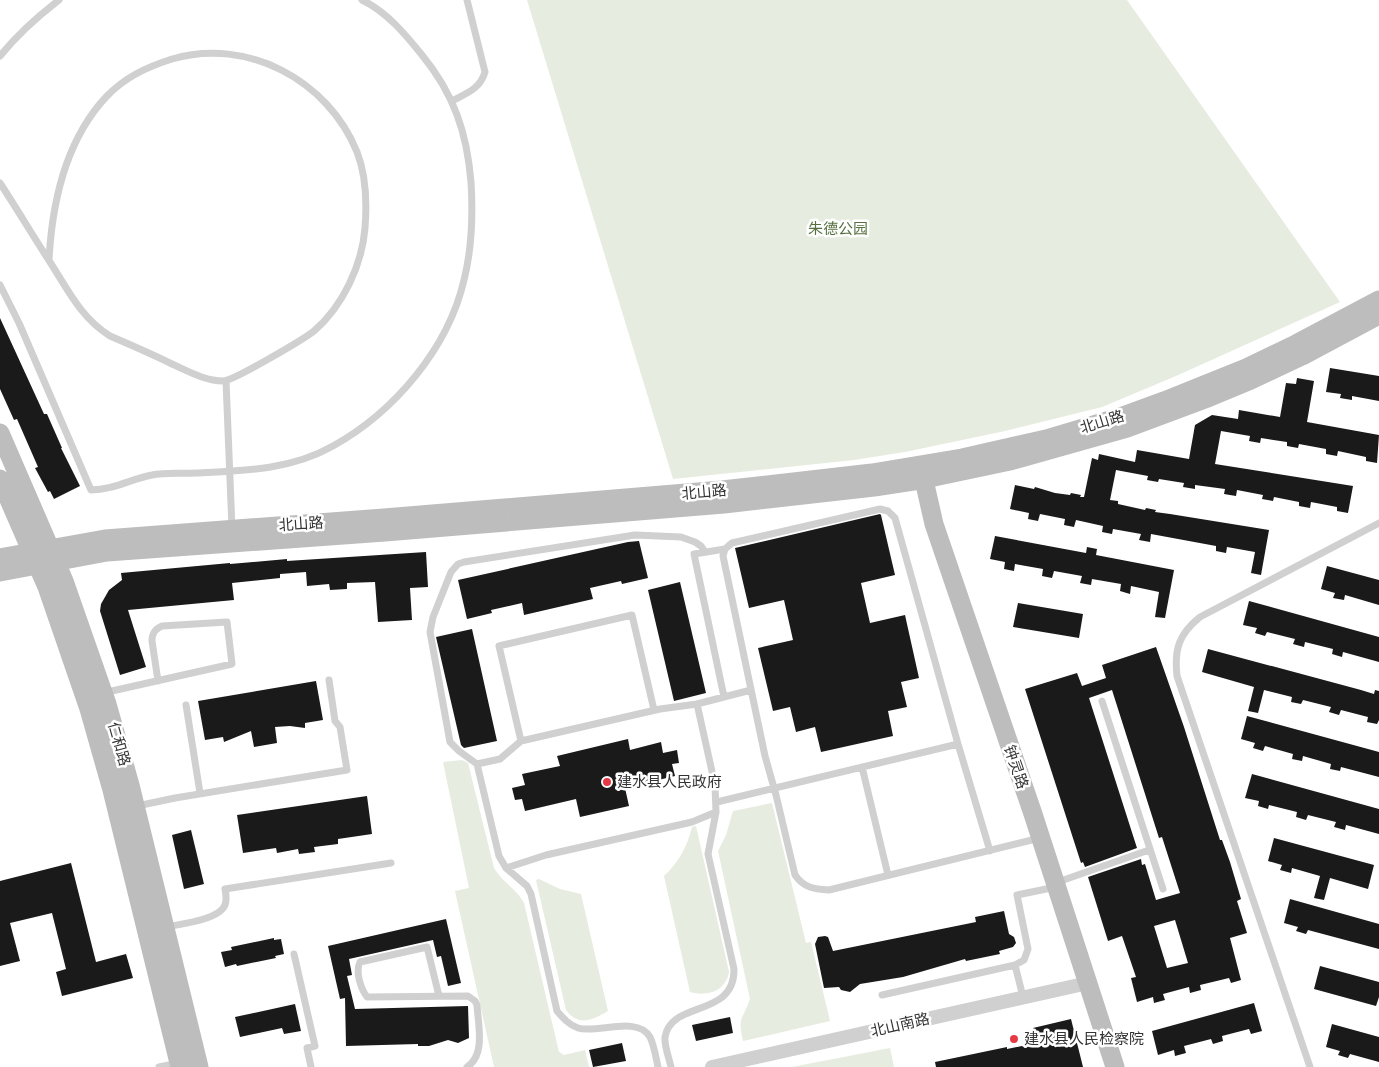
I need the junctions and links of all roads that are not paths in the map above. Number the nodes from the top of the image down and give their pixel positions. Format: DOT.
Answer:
graph roads {
  1 [pos="59,0"];
  2 [pos="362,0"];
  3 [pos="467,0"];
  4 [pos="0,56"];
  5 [pos="452,100"];
  6 [pos="0,183"];
  7 [pos="49,260"];
  8 [pos="0,285"];
  9 [pos="1379,300"];
  10 [pos="1379,315"];
  11 [pos="226,381"];
  12 [pos="0,434"];
  13 [pos="230,472"];
  14 [pos="922,472"];
  15 [pos="0,479"];
  16 [pos="1379,523"];
  17 [pos="232,529"];
  18 [pos="725,549"];
  19 [pos="704,552"];
  20 [pos="53,555"];
  21 [pos="0,558"];
  22 [pos="34,559"];
  23 [pos="0,572"];
  24 [pos="158,680"];
  25 [pos="329,680"];
  26 [pos="751,690"];
  27 [pos="103,693"];
  28 [pos="724,697"];
  29 [pos="1102,701"];
  30 [pos="697,704"];
  31 [pos="186,705"];
  32 [pos="654,710"];
  33 [pos="521,741"];
  34 [pos="958,744"];
  35 [pos="477,764"];
  36 [pos="862,767"];
  37 [pos="774,788"];
  38 [pos="200,794"];
  39 [pos="717,802"];
  40 [pos="136,806"];
  41 [pos="716,812"];
  42 [pos="1040,838"];
  43 [pos="990,850"];
  44 [pos="1149,850"];
  45 [pos="391,863"];
  46 [pos="506,868"];
  47 [pos="888,875"];
  48 [pos="1056,885"];
  49 [pos="1163,889"];
  50 [pos="165,927"];
  51 [pos="294,954"];
  52 [pos="1015,965"];
  53 [pos="1088,983"];
  54 [pos="882,995"];
  55 [pos="439,996"];
  56 [pos="1023,997"];
  57 [pos="180,1065"];
  58 [pos="159,1067"];
  59 [pos="199,1067"];
  60 [pos="311,1067"];
  61 [pos="467,1067"];
  62 [pos="658,1067"];
  63 [pos="671,1067"];
  64 [pos="712,1067"];
  65 [pos="1116,1067"];
  66 [pos="1310,1067"];
  1 -- 4 [label="lane"];
  2 -- 5 [label="lane"];
  3 -- 5 [label="lane"];
  5 -- 13 [label="lane"];
  6 -- 7 [label="lane"];
  7 -- 11 [label="lane"];
  7 -- 11 [label="lane"];
  8 -- 13 [label="lane"];
  9 -- 14 [label="street, 北山路"];
  10 -- 14 [label="street, 北山路"];
  11 -- 13 [label="lane"];
  12 -- 20 [label="street, 仁和路"];
  13 -- 17 [label="lane"];
  14 -- 17 [label="street, 北山路"];
  14 -- 20 [label="street, 北山路"];
  14 -- 42 [label="street, 钟灵路"];
  15 -- 22 [label="street, 仁和路"];
  16 -- 66 [label="lane"];
  17 -- 20 [label="street, 北山路"];
  18 -- 19 [label="lane"];
  18 -- 26 [label="lane"];
  18 -- 34 [label="lane"];
  19 -- 28 [label="lane"];
  19 -- 35 [label="lane"];
  20 -- 22 [label="street, 北山路"];
  20 -- 27 [label="street, 仁和路"];
  21 -- 22 [label="street, 北山路"];
  22 -- 23 [label="street, 北山路"];
  22 -- 57 [label="street, 仁和路"];
  24 -- 24 [label="lane"];
  24 -- 27 [label="lane"];
  25 -- 38 [label="lane"];
  26 -- 28 [label="lane"];
  26 -- 37 [label="lane"];
  27 -- 40 [label="street, 仁和路"];
  28 -- 30 [label="lane"];
  29 -- 44 [label="lane"];
  30 -- 32 [label="lane"];
  30 -- 39 [label="lane"];
  31 -- 38 [label="lane"];
  32 -- 33 [label="lane"];
  32 -- 33 [label="lane"];
  33 -- 35 [label="lane"];
  34 -- 36 [label="lane"];
  34 -- 43 [label="lane"];
  35 -- 46 [label="lane"];
  36 -- 37 [label="lane"];
  36 -- 47 [label="lane"];
  37 -- 39 [label="lane"];
  37 -- 47 [label="lane"];
  38 -- 40 [label="lane"];
  39 -- 41 [label="lane"];
  40 -- 50 [label="street, 仁和路"];
  41 -- 46 [label="lane"];
  41 -- 63 [label="lane"];
  42 -- 43 [label="lane"];
  42 -- 48 [label="street, 钟灵路"];
  43 -- 47 [label="lane"];
  44 -- 48 [label="lane"];
  44 -- 49 [label="lane"];
  45 -- 50 [label="lane"];
  46 -- 62 [label="lane"];
  48 -- 52 [label="lane"];
  48 -- 53 [label="street, 钟灵路"];
  50 -- 59 [label="street, 仁和路"];
  51 -- 60 [label="lane"];
  52 -- 54 [label="lane"];
  52 -- 56 [label="lane"];
  53 -- 56 [label="street, 北山南路"];
  53 -- 65 [label="street, 钟灵路"];
  55 -- 55 [label="lane"];
  55 -- 61 [label="lane"];
  56 -- 64 [label="street, 北山南路"];
  57 -- 58 [label="lane"];
}
